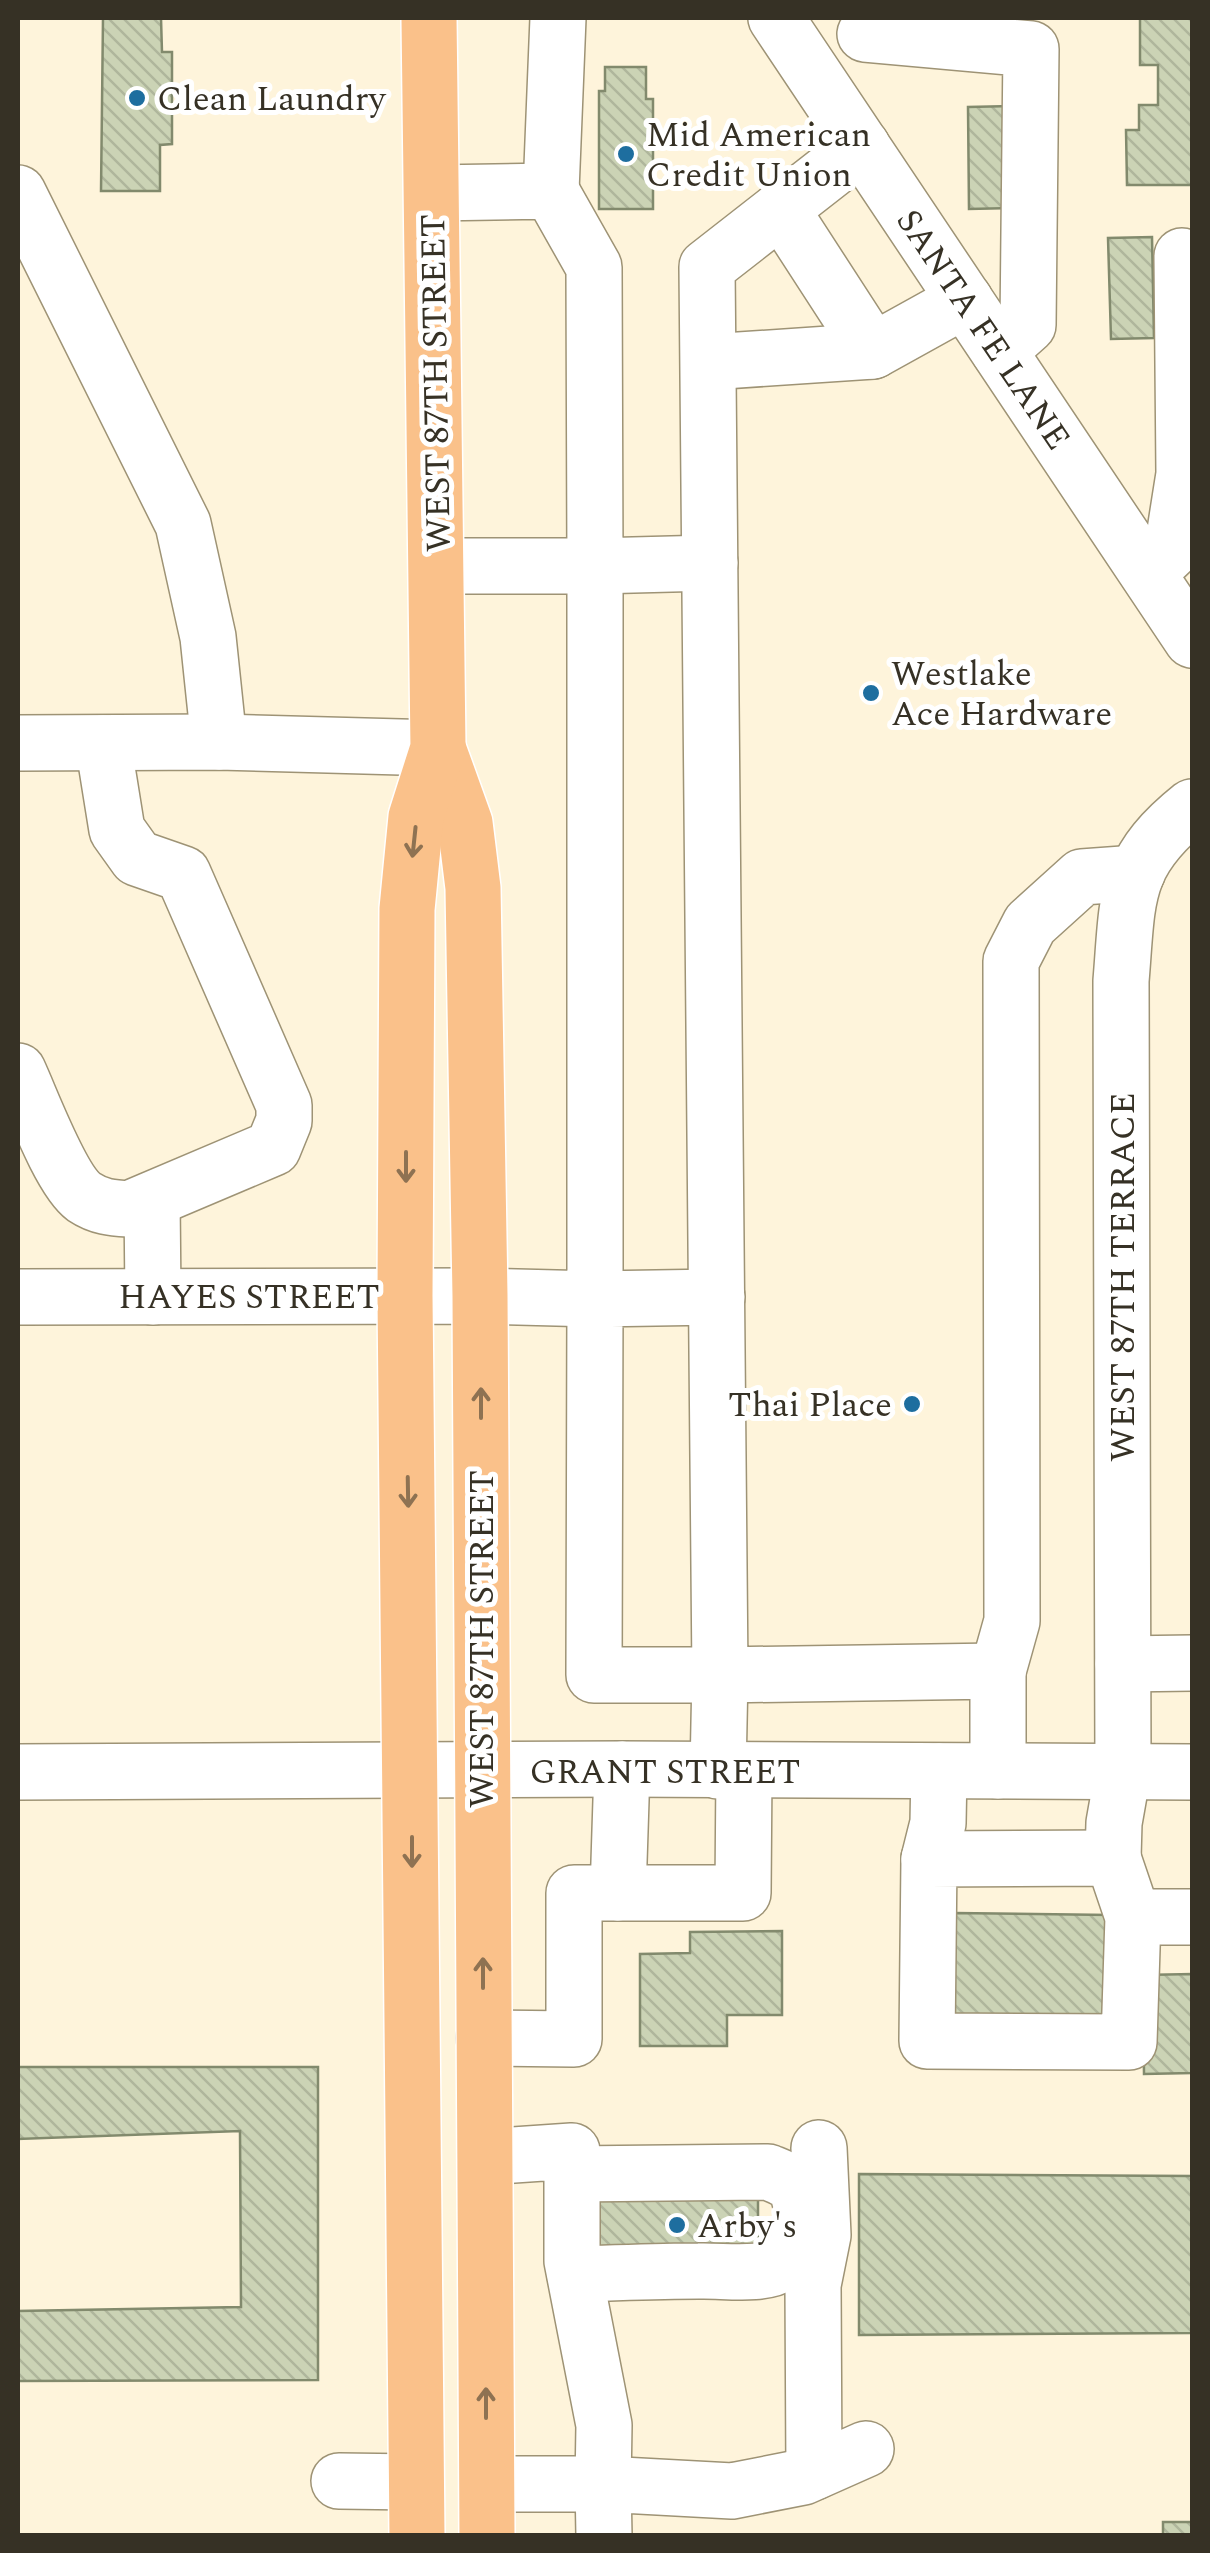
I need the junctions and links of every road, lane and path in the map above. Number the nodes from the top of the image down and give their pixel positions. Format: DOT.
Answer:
graph roads {
  1 [pos="430,18"];
  2 [pos="558,18"];
  3 [pos="776,18"];
  4 [pos="866,34"];
  5 [pos="862,146"];
  6 [pos="551,191"];
  7 [pos="18,193"];
  8 [pos="433,193"];
  9 [pos="780,210"];
  10 [pos="1182,256"];
  11 [pos="965,300"];
  12 [pos="1000,351"];
  13 [pos="874,352"];
  14 [pos="708,362"];
  15 [pos="710,563"];
  16 [pos="438,566"];
  17 [pos="595,566"];
  18 [pos="1148,573"];
  19 [pos="1192,640"];
  20 [pos="103,742"];
  21 [pos="219,742"];
  22 [pos="18,743"];
  23 [pos="438,748"];
  24 [pos="1192,807"];
  25 [pos="1137,874"];
  26 [pos="18,1071"];
  27 [pos="152,1200"];
  28 [pos="153,1296"];
  29 [pos="406,1296"];
  30 [pos="480,1296"];
  31 [pos="18,1297"];
  32 [pos="716,1297"];
  33 [pos="595,1299"];
  34 [pos="1123,1664"];
  35 [pos="1192,1664"];
  36 [pos="998,1671"];
  37 [pos="720,1675"];
  38 [pos="622,1769"];
  39 [pos="482,1770"];
  40 [pos="412,1771"];
  41 [pos="731,1771"];
  42 [pos="940,1771"];
  43 [pos="998,1771"];
  44 [pos="18,1772"];
  45 [pos="1123,1772"];
  46 [pos="1192,1772"];
  47 [pos="1113,1858"];
  48 [pos="929,1859"];
  49 [pos="618,1893"];
  50 [pos="1133,1917"];
  51 [pos="1192,1917"];
  52 [pos="484,2038"];
  53 [pos="819,2148"];
  54 [pos="485,2156"];
  55 [pos="572,2174"];
  56 [pos="575,2274"];
  57 [pos="866,2449"];
  58 [pos="814,2472"];
  59 [pos="339,2481"];
  60 [pos="416,2482"];
  61 [pos="487,2510"];
  62 [pos="604,2510"];
  63 [pos="417,2536"];
  1 -- 8 [label="main road, WEST 87TH STREET"];
  2 -- 6 [label="street"];
  3 -- 5 [label="street, SANTA FE LANE"];
  4 -- 12 [label="street"];
  5 -- 9 [label="street"];
  5 -- 11 [label="street, SANTA FE LANE"];
  6 -- 8 [label="street"];
  6 -- 17 [label="street"];
  7 -- 21 [label="street"];
  8 -- 16 [label="main road, WEST 87TH STREET"];
  9 -- 13 [label="street"];
  9 -- 14 [label="street"];
  10 -- 18 [label="street"];
  11 -- 12 [label="street, SANTA FE LANE"];
  11 -- 13 [label="street"];
  12 -- 18 [label="street, SANTA FE LANE"];
  13 -- 14 [label="street"];
  14 -- 15 [label="street"];
  15 -- 17 [label="street"];
  15 -- 32 [label="street"];
  16 -- 17 [label="street"];
  16 -- 23 [label="main road, WEST 87TH STREET"];
  17 -- 33 [label="street"];
  18 -- 19 [label="street, SANTA FE LANE"];
  20 -- 21 [label="street"];
  20 -- 22 [label="street"];
  20 -- 27 [label="street"];
  21 -- 23 [label="street"];
  23 -- 29 [label="main road, WEST 87TH STREET, one-way"];
  23 -- 30 [label="main road, WEST 87TH STREET"];
  24 -- 25 [label="street, WEST 87TH TERRACE"];
  25 -- 34 [label="street, WEST 87TH TERRACE"];
  25 -- 36 [label="street"];
  26 -- 27 [label="street"];
  27 -- 28 [label="street"];
  28 -- 29 [label="street, HAYES STREET"];
  28 -- 31 [label="street, HAYES STREET"];
  29 -- 30 [label="street, HAYES STREET"];
  29 -- 40 [label="main road, WEST 87TH STREET, one-way"];
  30 -- 33 [label="street, HAYES STREET"];
  39 -- 30 [label="main road, WEST 87TH STREET, one-way"];
  32 -- 33 [label="street, HAYES STREET"];
  32 -- 37 [label="street"];
  33 -- 37 [label="street"];
  34 -- 35 [label="street"];
  34 -- 45 [label="street, WEST 87TH TERRACE"];
  36 -- 37 [label="street"];
  36 -- 43 [label="street"];
  37 -- 41 [label="street"];
  38 -- 39 [label="street, GRANT STREET"];
  38 -- 41 [label="street, GRANT STREET"];
  38 -- 49 [label="street"];
  39 -- 40 [label="street, GRANT STREET"];
  52 -- 39 [label="main road, WEST 87TH STREET, one-way"];
  40 -- 44 [label="street, GRANT STREET"];
  40 -- 60 [label="main road, WEST 87TH STREET, one-way"];
  41 -- 42 [label="street, GRANT STREET"];
  41 -- 49 [label="street"];
  42 -- 43 [label="street, GRANT STREET"];
  42 -- 48 [label="street"];
  43 -- 45 [label="street, GRANT STREET"];
  45 -- 46 [label="street, GRANT STREET"];
  45 -- 47 [label="street, WEST 87TH TERRACE"];
  47 -- 48 [label="street"];
  47 -- 50 [label="street"];
  48 -- 50 [label="street"];
  49 -- 52 [label="street"];
  50 -- 51 [label="street"];
  52 -- 54 [label="main road, WEST 87TH STREET"];
  53 -- 58 [label="street"];
  54 -- 55 [label="street"];
  61 -- 54 [label="main road, WEST 87TH STREET, one-way"];
  55 -- 56 [label="street"];
  55 -- 56 [label="street"];
  56 -- 62 [label="street"];
  57 -- 58 [label="street"];
  58 -- 62 [label="street"];
  59 -- 60 [label="street"];
  60 -- 63 [label="main road, WEST 87TH STREET"];
  61 -- 62 [label="street"];
}
